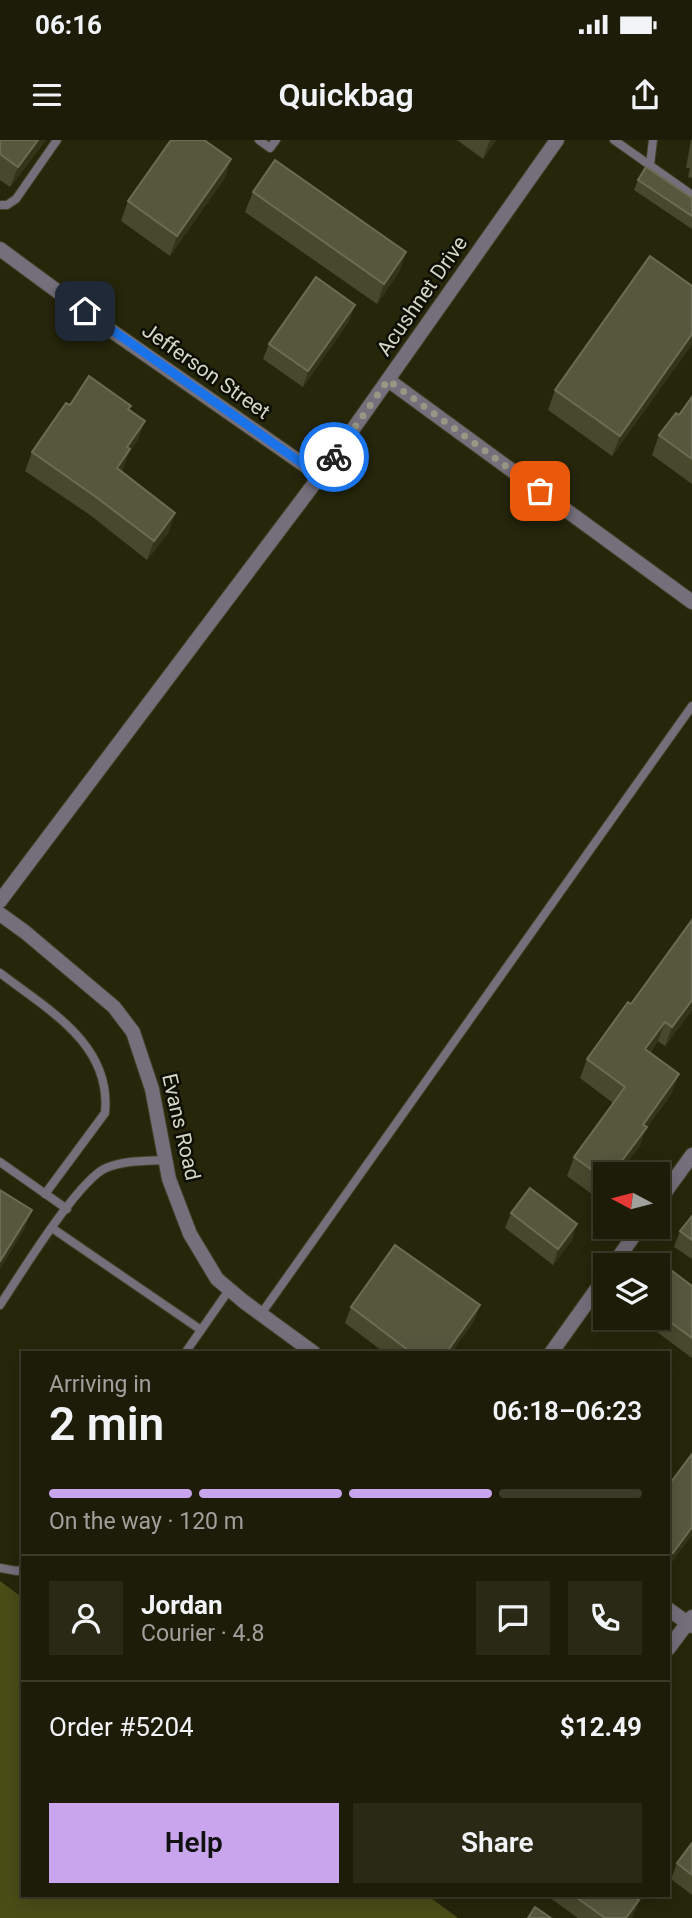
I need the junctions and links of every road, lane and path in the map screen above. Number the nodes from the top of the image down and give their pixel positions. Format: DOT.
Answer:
graph roads {
  1 [pos="57,140"];
  2 [pos="259,140"];
  3 [pos="276,140"];
  4 [pos="558,140"];
  5 [pos="614,140"];
  6 [pos="653,140"];
  7 [pos="650,165"];
  8 [pos="692,195"];
  9 [pos="0,205"];
  10 [pos="0,249"];
  11 [pos="388,380"];
  12 [pos="320,476"];
  13 [pos="692,602"];
  14 [pos="692,706"];
  15 [pos="0,901"];
  16 [pos="0,914"];
  17 [pos="0,973"];
  18 [pos="692,1154"];
  19 [pos="166,1160"];
  20 [pos="0,1162"];
  21 [pos="670,1185"];
  22 [pos="46,1194"];
  23 [pos="67,1209"];
  24 [pos="52,1228"];
  25 [pos="229,1290"];
  26 [pos="593,1294"];
  27 [pos="0,1305"];
  28 [pos="261,1314"];
  29 [pos="201,1330"];
  30 [pos="186,1351"];
  31 [pos="311,1351"];
  32 [pos="552,1351"];
  33 [pos="0,1568"];
  34 [pos="21,1570"];
  35 [pos="670,1610"];
  36 [pos="691,1622"];
  37 [pos="670,1647"];
  1 -- 9 [label="lane"];
  2 -- 3 [label="lane"];
  4 -- 11 [label="street, Acushnet Drive"];
  5 -- 7 [label="lane"];
  6 -- 7 [label="lane"];
  7 -- 8 [label="lane"];
  10 -- 12 [label="street, Jefferson Street"];
  11 -- 12 [label="street, Acushnet Drive"];
  11 -- 13 [label="street"];
  12 -- 15 [label="street, Acushnet Drive"];
  14 -- 28 [label="lane"];
  16 -- 19 [label="street, Evans Road"];
  17 -- 22 [label="lane"];
  18 -- 21 [label="street"];
  19 -- 23 [label="lane"];
  19 -- 25 [label="street, Evans Road"];
  20 -- 22 [label="lane"];
  22 -- 23 [label="lane"];
  23 -- 24 [label="lane"];
  24 -- 27 [label="lane"];
  24 -- 29 [label="lane"];
  25 -- 28 [label="street, Evans Road"];
  25 -- 29 [label="lane"];
  26 -- 32 [label="street"];
  28 -- 31 [label="street, Evans Road"];
  29 -- 30 [label="lane"];
  33 -- 34 [label="lane"];
  35 -- 36 [label="street"];
  36 -- 37 [label="street"];
}
